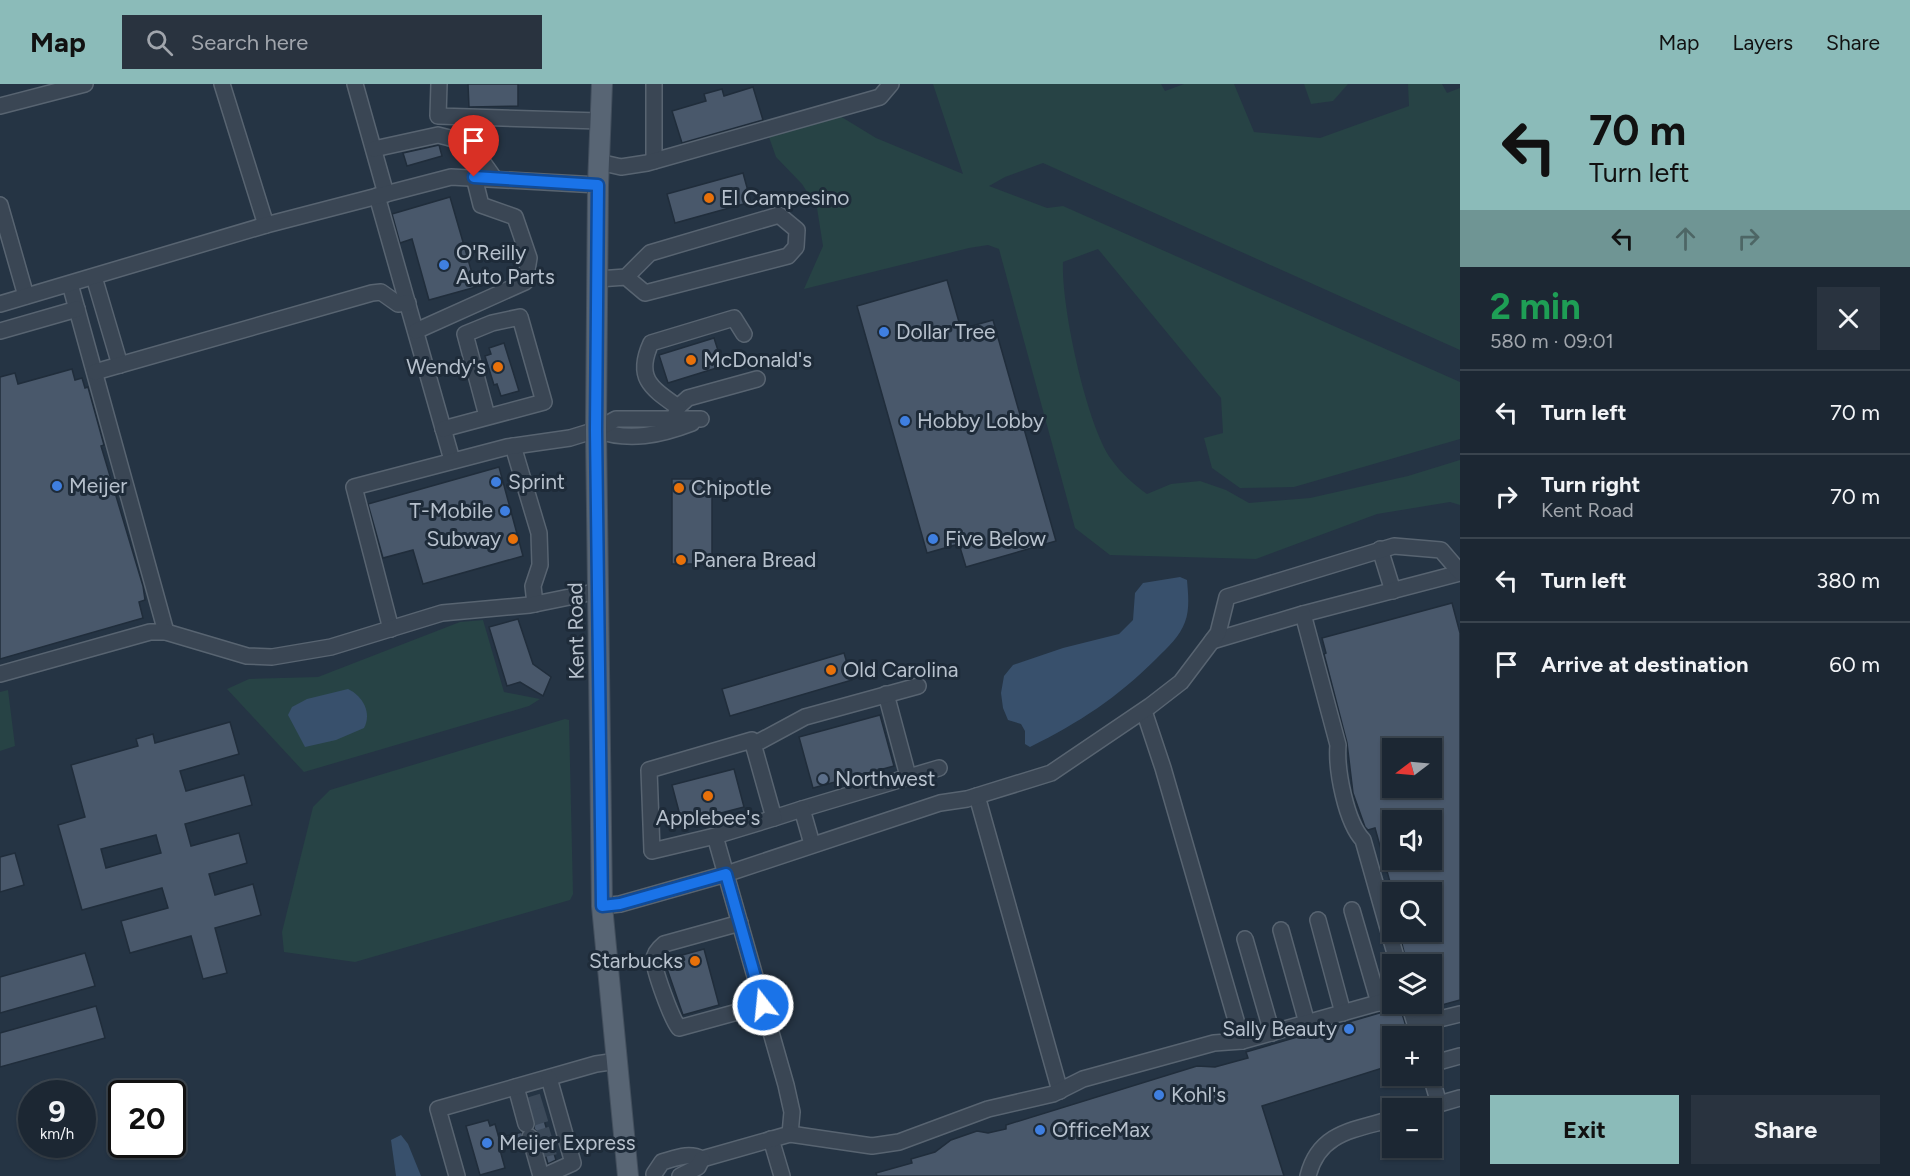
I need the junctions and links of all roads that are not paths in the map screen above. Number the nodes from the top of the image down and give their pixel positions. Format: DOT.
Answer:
graph roads {
  1 [pos="85,84"];
  2 [pos="222,84"];
  3 [pos="355,84"];
  4 [pos="439,84"];
  5 [pos="602,84"];
  6 [pos="654,84"];
  7 [pos="891,84"];
  8 [pos="0,106"];
  9 [pos="600,121"];
  10 [pos="374,149"];
  11 [pos="654,161"];
  12 [pos="598,162"];
  13 [pos="474,177"];
  14 [pos="495,178"];
  15 [pos="598,185"];
  16 [pos="382,195"];
  17 [pos="0,206"];
  18 [pos="266,225"];
  19 [pos="94,277"];
  20 [pos="626,277"];
  21 [pos="598,279"];
  22 [pos="70,284"];
  23 [pos="26,296"];
  24 [pos="408,303"];
  25 [pos="0,304"];
  26 [pos="77,309"];
  27 [pos="416,331"];
  28 [pos="0,332"];
  29 [pos="744,334"];
  30 [pos="120,364"];
  31 [pos="95,372"];
  32 [pos="757,379"];
  33 [pos="676,413"];
  34 [pos="487,416"];
  35 [pos="443,429"];
  36 [pos="596,430"];
  37 [pos="513,446"];
  38 [pos="452,460"];
  39 [pos="1380,549"];
  40 [pos="1460,573"];
  41 [pos="599,591"];
  42 [pos="1393,591"];
  43 [pos="535,604"];
  44 [pos="1303,614"];
  45 [pos="391,629"];
  46 [pos="166,632"];
  47 [pos="1212,641"];
  48 [pos="0,674"];
  49 [pos="918,686"];
  50 [pos="886,694"];
  51 [pos="1144,711"];
  52 [pos="753,745"];
  53 [pos="939,768"];
  54 [pos="908,776"];
  55 [pos="977,796"];
  56 [pos="802,809"];
  57 [pos="774,818"];
  58 [pos="715,836"];
  59 [pos="812,844"];
  60 [pos="726,874"];
  61 [pos="602,906"];
  62 [pos="1352,910"];
  63 [pos="1318,920"];
  64 [pos="740,923"];
  65 [pos="1281,930"];
  66 [pos="1245,939"];
  67 [pos="1395,954"];
  68 [pos="1382,993"];
  69 [pos="1382,1002"];
  70 [pos="763,1005"];
  71 [pos="1343,1012"];
  72 [pos="1460,1014"];
  73 [pos="1307,1023"];
  74 [pos="1430,1026"];
  75 [pos="1272,1033"];
  76 [pos="1242,1041"];
  77 [pos="1460,1056"];
  78 [pos="617,1061"];
  79 [pos="1442,1061"];
  80 [pos="549,1078"];
  81 [pos="516,1087"];
  82 [pos="1060,1091"];
  83 [pos="1460,1098"];
  84 [pos="1442,1103"];
  85 [pos="1382,1122"];
  86 [pos="542,1126"];
  87 [pos="789,1134"];
  88 [pos="771,1139"];
  89 [pos="702,1159"];
  90 [pos="652,1175"];
  91 [pos="457,1176"];
  92 [pos="543,1176"];
  93 [pos="628,1176"];
  94 [pos="680,1176"];
  95 [pos="782,1176"];
  96 [pos="1308,1176"];
  1 -- 8 [label="lane"];
  2 -- 18 [label="lane"];
  3 -- 10 [label="lane"];
  4 -- 9 [label="lane"];
  5 -- 9 [label="main road, Kent Road"];
  6 -- 11 [label="lane"];
  7 -- 11 [label="lane"];
  9 -- 12 [label="main road, Kent Road"];
  10 -- 14 [label="lane"];
  10 -- 16 [label="lane"];
  11 -- 12 [label="lane"];
  12 -- 15 [label="main road, Kent Road"];
  13 -- 14 [label="lane"];
  13 -- 16 [label="lane"];
  13 -- 27 [label="lane"];
  14 -- 15 [label="lane"];
  15 -- 21 [label="main road, Kent Road"];
  16 -- 18 [label="lane"];
  16 -- 24 [label="lane"];
  17 -- 23 [label="lane"];
  18 -- 19 [label="lane"];
  19 -- 22 [label="lane"];
  19 -- 30 [label="lane"];
  20 -- 20 [label="lane"];
  20 -- 21 [label="lane"];
  21 -- 36 [label="main road, Kent Road"];
  22 -- 23 [label="lane"];
  22 -- 26 [label="lane"];
  23 -- 25 [label="lane"];
  24 -- 27 [label="lane"];
  24 -- 30 [label="lane"];
  26 -- 28 [label="lane"];
  26 -- 31 [label="lane"];
  27 -- 35 [label="lane"];
  29 -- 33 [label="lane"];
  30 -- 31 [label="lane"];
  31 -- 46 [label="lane"];
  32 -- 33 [label="lane"];
  33 -- 36 [label="lane"];
  33 -- 36 [label="lane"];
  34 -- 34 [label="lane"];
  34 -- 35 [label="lane"];
  35 -- 38 [label="lane"];
  36 -- 37 [label="lane"];
  36 -- 41 [label="main road, Kent Road"];
  37 -- 38 [label="lane"];
  37 -- 43 [label="lane"];
  38 -- 45 [label="lane"];
  39 -- 40 [label="lane"];
  39 -- 42 [label="lane"];
  39 -- 47 [label="lane"];
  40 -- 42 [label="lane"];
  41 -- 43 [label="lane"];
  41 -- 61 [label="main road, Kent Road"];
  42 -- 44 [label="lane"];
  43 -- 45 [label="lane"];
  44 -- 47 [label="lane"];
  44 -- 67 [label="lane"];
  45 -- 46 [label="lane"];
  46 -- 48 [label="lane"];
  47 -- 51 [label="lane"];
  49 -- 50 [label="lane"];
  50 -- 52 [label="lane"];
  50 -- 54 [label="lane"];
  51 -- 55 [label="lane"];
  51 -- 76 [label="lane"];
  52 -- 57 [label="lane"];
  52 -- 58 [label="lane"];
  53 -- 54 [label="lane"];
  54 -- 56 [label="lane"];
  55 -- 59 [label="lane"];
  55 -- 82 [label="lane"];
  56 -- 57 [label="lane"];
  56 -- 59 [label="lane"];
  57 -- 58 [label="lane"];
  58 -- 60 [label="lane"];
  59 -- 60 [label="lane"];
  60 -- 61 [label="lane"];
  60 -- 64 [label="lane"];
  61 -- 78 [label="main road, Kent Road"];
  62 -- 68 [label="lane"];
  63 -- 71 [label="lane"];
  64 -- 70 [label="lane"];
  64 -- 70 [label="lane"];
  65 -- 73 [label="lane"];
  66 -- 75 [label="lane"];
  69 -- 71 [label="lane"];
  70 -- 87 [label="lane"];
  71 -- 73 [label="lane"];
  72 -- 74 [label="lane"];
  73 -- 75 [label="lane"];
  75 -- 76 [label="lane"];
  76 -- 82 [label="lane"];
  77 -- 79 [label="lane"];
  78 -- 80 [label="lane"];
  78 -- 93 [label="main road, Kent Road"];
  80 -- 81 [label="lane"];
  80 -- 86 [label="lane"];
  81 -- 86 [label="lane"];
  81 -- 91 [label="lane"];
  82 -- 87 [label="lane"];
  83 -- 84 [label="lane"];
  85 -- 96 [label="lane"];
  86 -- 92 [label="lane"];
  86 -- 92 [label="lane"];
  87 -- 88 [label="lane"];
  88 -- 89 [label="lane"];
  88 -- 95 [label="lane"];
  89 -- 90 [label="lane"];
  89 -- 94 [label="lane"];
}
